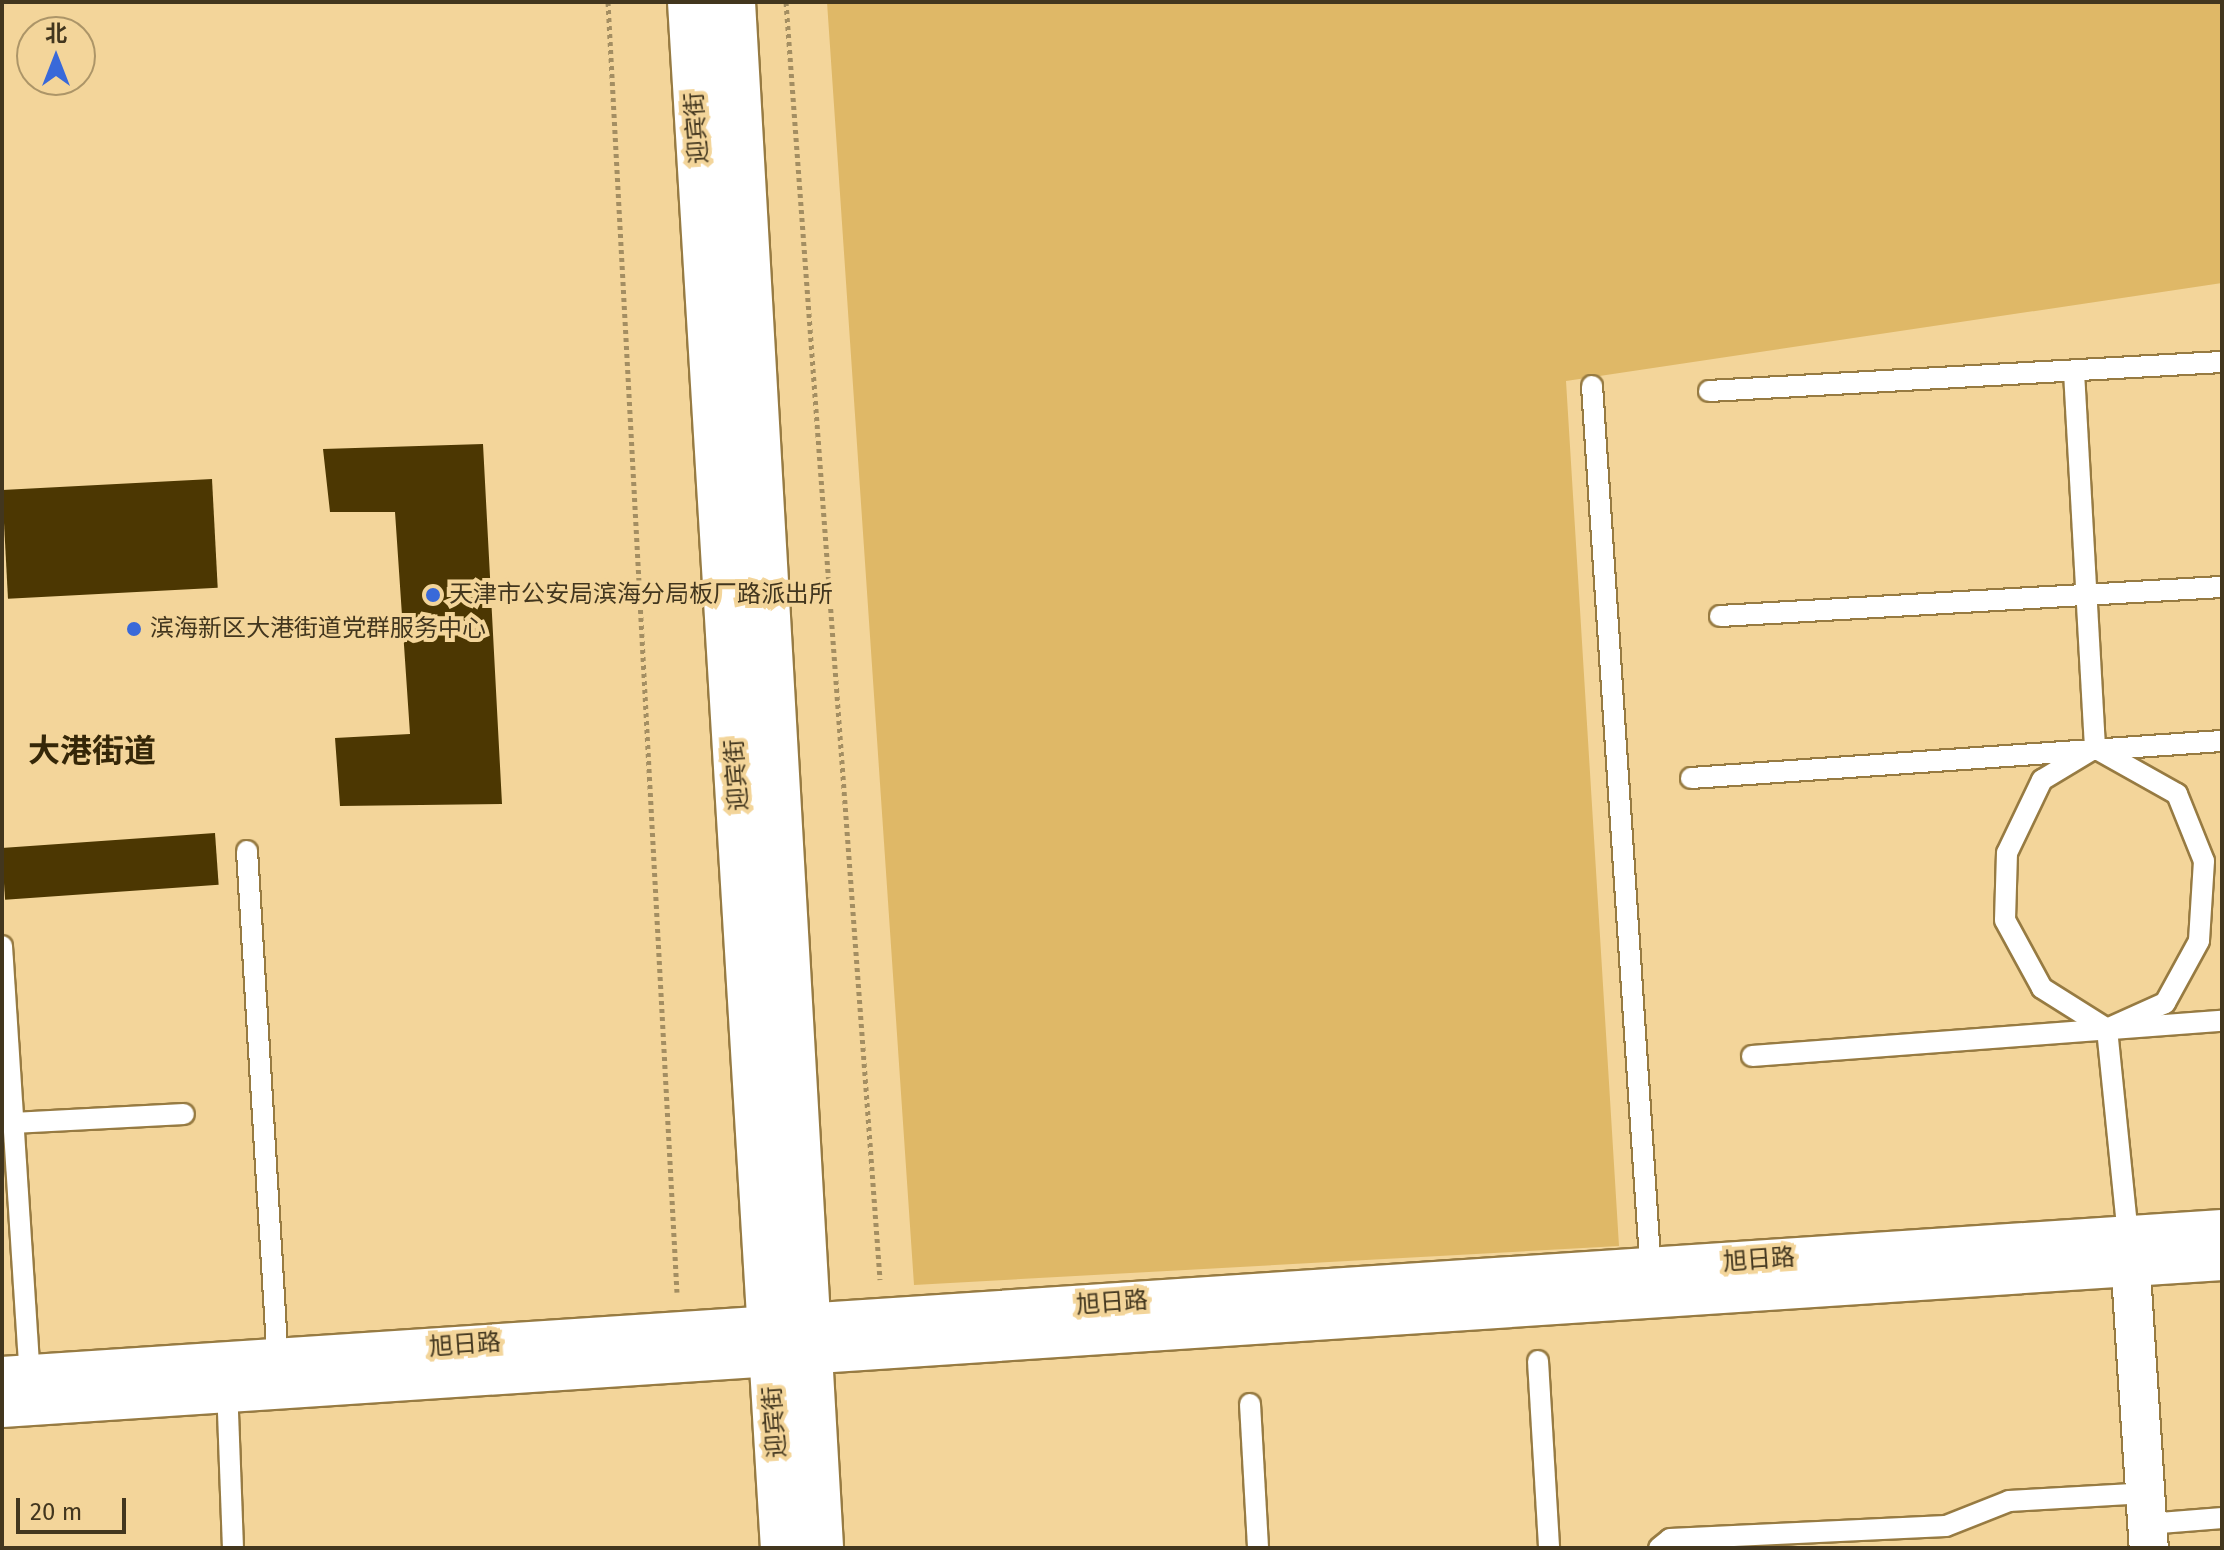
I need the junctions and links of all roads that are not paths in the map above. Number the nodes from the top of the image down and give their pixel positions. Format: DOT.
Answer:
graph roads {
  1 [pos="690,2"];
  2 [pos="733,2"];
  3 [pos="2222,362"];
  4 [pos="2074,372"];
  5 [pos="1592,386"];
  6 [pos="1709,391"];
  7 [pos="2222,587"];
  8 [pos="2087,595"];
  9 [pos="1720,616"];
  10 [pos="2222,741"];
  11 [pos="2095,748"];
  12 [pos="1691,778"];
  13 [pos="247,851"];
  14 [pos="2,946"];
  15 [pos="2222,1021"];
  16 [pos="2107,1029"];
  17 [pos="1752,1056"];
  18 [pos="184,1114"];
  19 [pos="13,1123"];
  20 [pos="2222,1229"];
  21 [pos="2129,1251"];
  22 [pos="2222,1261"];
  23 [pos="1651,1284"];
  24 [pos="789,1341"];
  25 [pos="1538,1361"];
  26 [pos="278,1374"];
  27 [pos="227,1378"];
  28 [pos="16,1391"];
  29 [pos="1250,1404"];
  30 [pos="2222,1518"];
  31 [pos="2148,1522"];
  32 [pos="233,1548"];
  33 [pos="783,1548"];
  34 [pos="821,1548"];
  35 [pos="1258,1548"];
  36 [pos="1549,1548"];
  37 [pos="1659,1548"];
  1 -- 24 [label="main road, 迎宾街"];
  2 -- 24 [label="main road, 迎宾街"];
  3 -- 4 [label="lane"];
  4 -- 6 [label="lane"];
  4 -- 8 [label="lane"];
  5 -- 23 [label="lane"];
  7 -- 8 [label="lane"];
  8 -- 9 [label="lane"];
  8 -- 11 [label="lane"];
  10 -- 11 [label="lane"];
  11 -- 12 [label="lane"];
  11 -- 16 [label="lane"];
  11 -- 16 [label="lane"];
  13 -- 26 [label="lane"];
  14 -- 19 [label="lane"];
  15 -- 16 [label="lane"];
  16 -- 17 [label="lane"];
  16 -- 21 [label="lane"];
  18 -- 19 [label="lane"];
  19 -- 28 [label="lane"];
  20 -- 21 [label="street, 旭日路"];
  21 -- 22 [label="street, 旭日路"];
  21 -- 23 [label="street, 旭日路"];
  21 -- 31 [label="street"];
  23 -- 24 [label="street, 旭日路"];
  24 -- 26 [label="street, 旭日路"];
  24 -- 33 [label="main road, 迎宾街"];
  24 -- 34 [label="main road, 迎宾街"];
  25 -- 36 [label="lane"];
  26 -- 27 [label="street, 旭日路"];
  27 -- 28 [label="street, 旭日路"];
  27 -- 32 [label="lane"];
  29 -- 35 [label="lane"];
  30 -- 31 [label="lane"];
  31 -- 37 [label="lane"];
}
